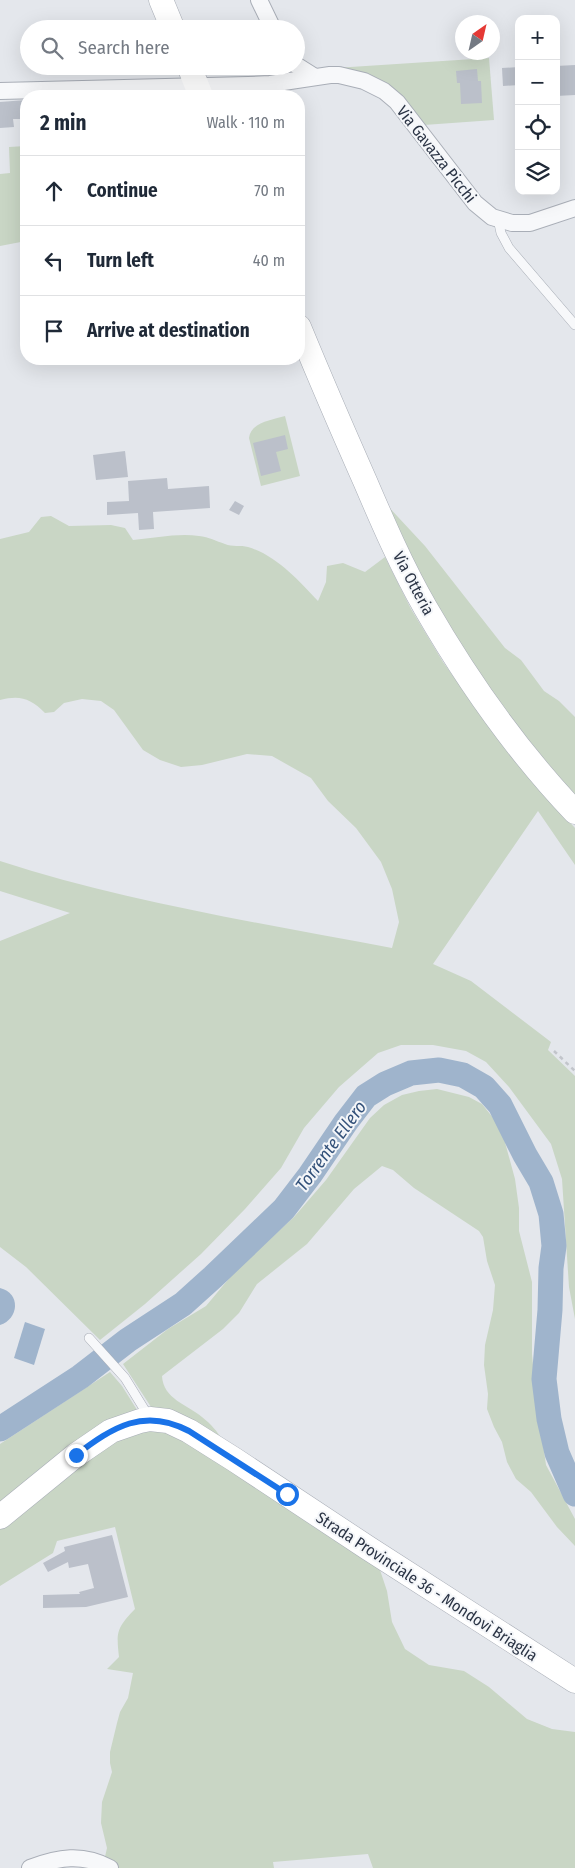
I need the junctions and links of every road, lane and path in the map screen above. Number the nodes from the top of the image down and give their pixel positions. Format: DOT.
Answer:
graph roads {
  1 [pos="161,0"];
  2 [pos="259,0"];
  3 [pos="169,20"];
  4 [pos="269,20"];
  5 [pos="305,71"];
  6 [pos="315,77"];
  7 [pos="196,83"];
  8 [pos="20,90"];
  9 [pos="24,90"];
  10 [pos="0,91"];
  11 [pos="575,208"];
  12 [pos="498,219"];
  13 [pos="575,325"];
  14 [pos="305,341"];
  15 [pos="575,812"];
  16 [pos="554,1051"];
  17 [pos="575,1071"];
  18 [pos="89,1338"];
  19 [pos="150,1419"];
  20 [pos="0,1517"];
  21 [pos="575,1682"];
  22 [pos="30,1868"];
  23 [pos="110,1868"];
  1 -- 3 [label="street"];
  2 -- 4 [label="street"];
  5 -- 6 [label="street"];
  6 -- 7 [label="street, Via Gavazza Picchi"];
  6 -- 12 [label="street, Via Gavazza Picchi"];
  7 -- 9 [label="street, Via Gavazza Picchi"];
  8 -- 10 [label="street, Via Gavazza Picchi"];
  11 -- 12 [label="street, Via Gavazza Picchi"];
  12 -- 13 [label="lane"];
  14 -- 15 [label="street, Via Otteria"];
  16 -- 17 [label="path"];
  18 -- 19 [label="lane"];
  19 -- 20 [label="street"];
  19 -- 21 [label="street, Strada Provinciale 36 - Mondovì Briaglia"];
  22 -- 23 [label="street"];
}
